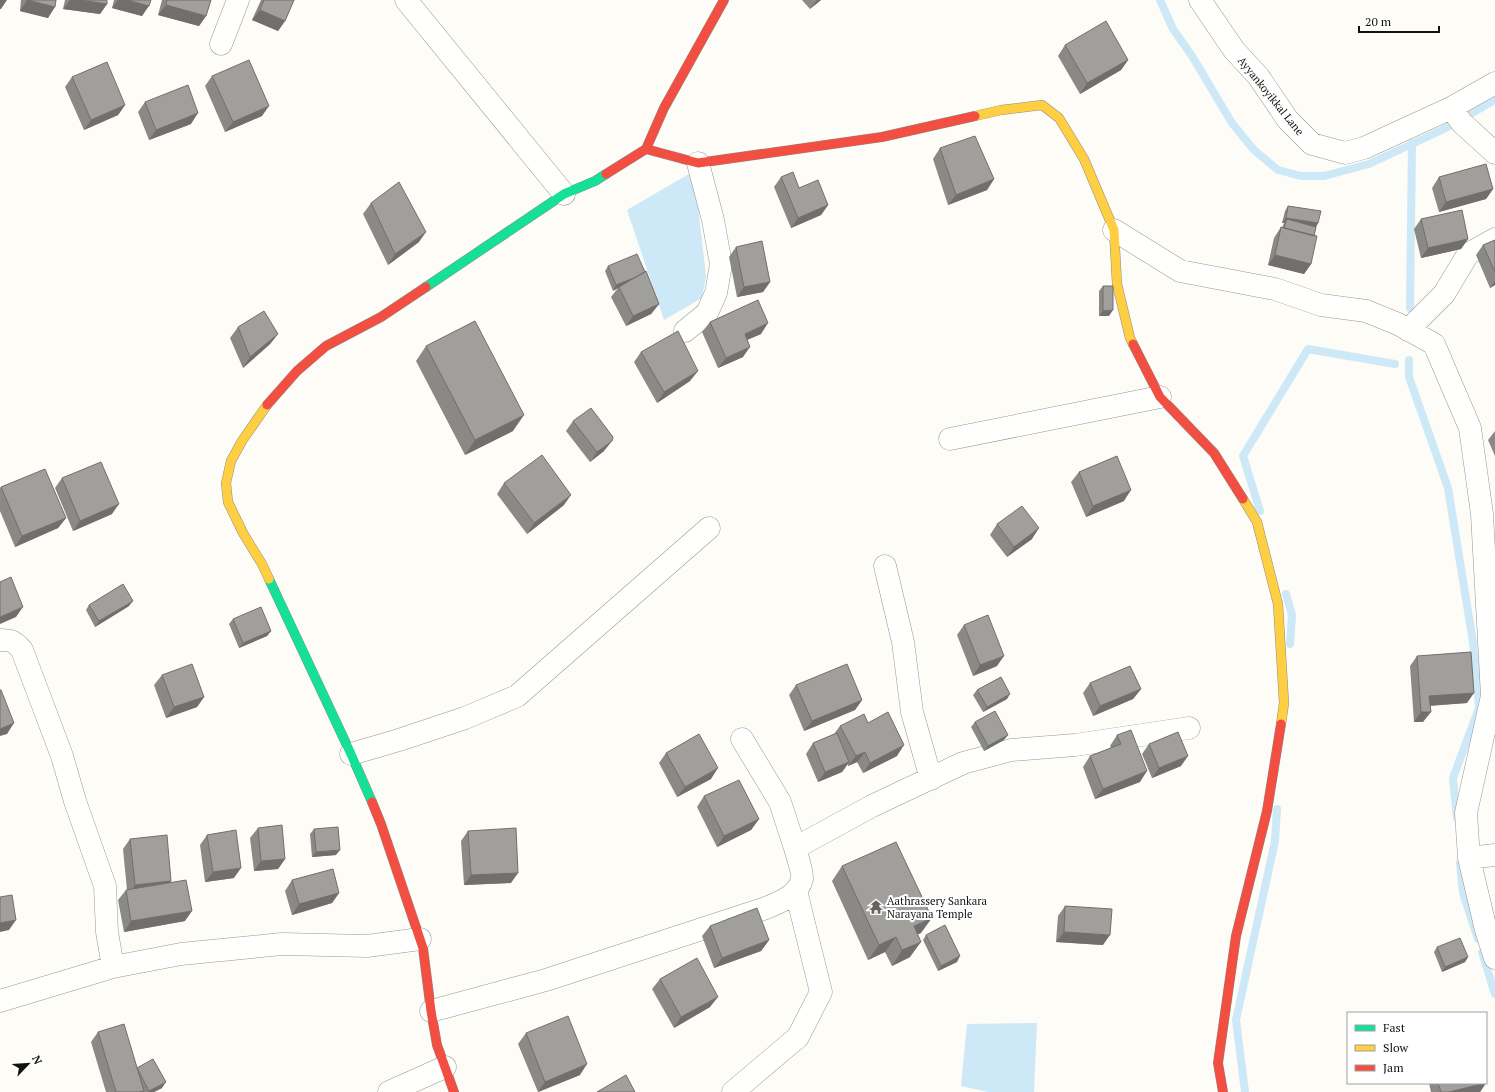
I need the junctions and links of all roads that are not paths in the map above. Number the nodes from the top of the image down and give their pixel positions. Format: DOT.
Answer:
graph roads {
  1 [pos="238,0"];
  2 [pos="406,0"];
  3 [pos="724,0"];
  4 [pos="1200,0"];
  5 [pos="221,44"];
  6 [pos="1495,83"];
  7 [pos="1456,115"];
  8 [pos="646,149"];
  9 [pos="1495,153"];
  10 [pos="698,163"];
  11 [pos="564,194"];
  12 [pos="1114,230"];
  13 [pos="1495,239"];
  14 [pos="1408,330"];
  15 [pos="685,331"];
  16 [pos="1160,397"];
  17 [pos="950,439"];
  18 [pos="710,528"];
  19 [pos="885,566"];
  20 [pos="0,640"];
  21 [pos="1494,696"];
  22 [pos="1188,728"];
  23 [pos="742,739"];
  24 [pos="351,754"];
  25 [pos="930,779"];
  26 [pos="795,848"];
  27 [pos="1495,855"];
  28 [pos="1469,858"];
  29 [pos="796,891"];
  30 [pos="420,939"];
  31 [pos="1495,958"];
  32 [pos="113,967"];
  33 [pos="0,1001"];
  34 [pos="431,1011"];
  35 [pos="445,1068"];
  36 [pos="389,1092"];
  37 [pos="454,1092"];
  38 [pos="733,1092"];
  39 [pos="1223,1092"];
  1 -- 5 [label="street"];
  2 -- 11 [label="street"];
  3 -- 8 [label="street"];
  4 -- 7 [label="street, Ayyankoyikkal Lane"];
  6 -- 7 [label="street, Ayyankoyikkal Lane"];
  7 -- 9 [label="street"];
  8 -- 10 [label="street"];
  8 -- 11 [label="street"];
  10 -- 12 [label="street"];
  10 -- 15 [label="street"];
  11 -- 24 [label="street"];
  12 -- 14 [label="street"];
  12 -- 16 [label="street"];
  13 -- 14 [label="street"];
  14 -- 21 [label="street"];
  16 -- 17 [label="street"];
  16 -- 39 [label="street"];
  18 -- 24 [label="street"];
  19 -- 25 [label="street"];
  20 -- 32 [label="street"];
  21 -- 28 [label="street"];
  22 -- 25 [label="street"];
  23 -- 26 [label="street"];
  24 -- 30 [label="street"];
  25 -- 26 [label="street"];
  26 -- 29 [label="street"];
  27 -- 28 [label="street"];
  28 -- 31 [label="street"];
  29 -- 34 [label="street"];
  29 -- 38 [label="street"];
  30 -- 32 [label="street"];
  30 -- 34 [label="street"];
  32 -- 33 [label="street"];
  34 -- 35 [label="street"];
  35 -- 36 [label="street"];
  35 -- 37 [label="street"];
}
